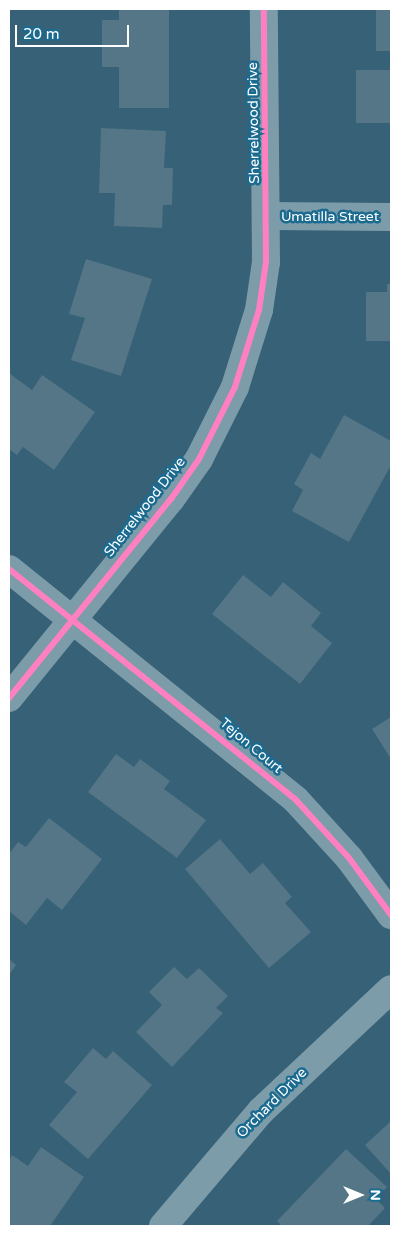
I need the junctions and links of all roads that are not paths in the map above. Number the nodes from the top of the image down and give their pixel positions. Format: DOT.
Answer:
graph roads {
  1 [pos="264,9"];
  2 [pos="268,216"];
  3 [pos="391,217"];
  4 [pos="9,569"];
  5 [pos="71,620"];
  6 [pos="9,698"];
  7 [pos="391,915"];
  8 [pos="391,989"];
  9 [pos="163,1226"];
  1 -- 2 [label="street, Sherrelwood Drive"];
  2 -- 3 [label="street, Umatilla Street"];
  2 -- 5 [label="street, Sherrelwood Drive"];
  4 -- 5 [label="street, Tejon Court"];
  5 -- 6 [label="street, Sherrelwood Drive"];
  5 -- 7 [label="street, Tejon Court"];
  8 -- 9 [label="street, Orchard Drive"];
}
